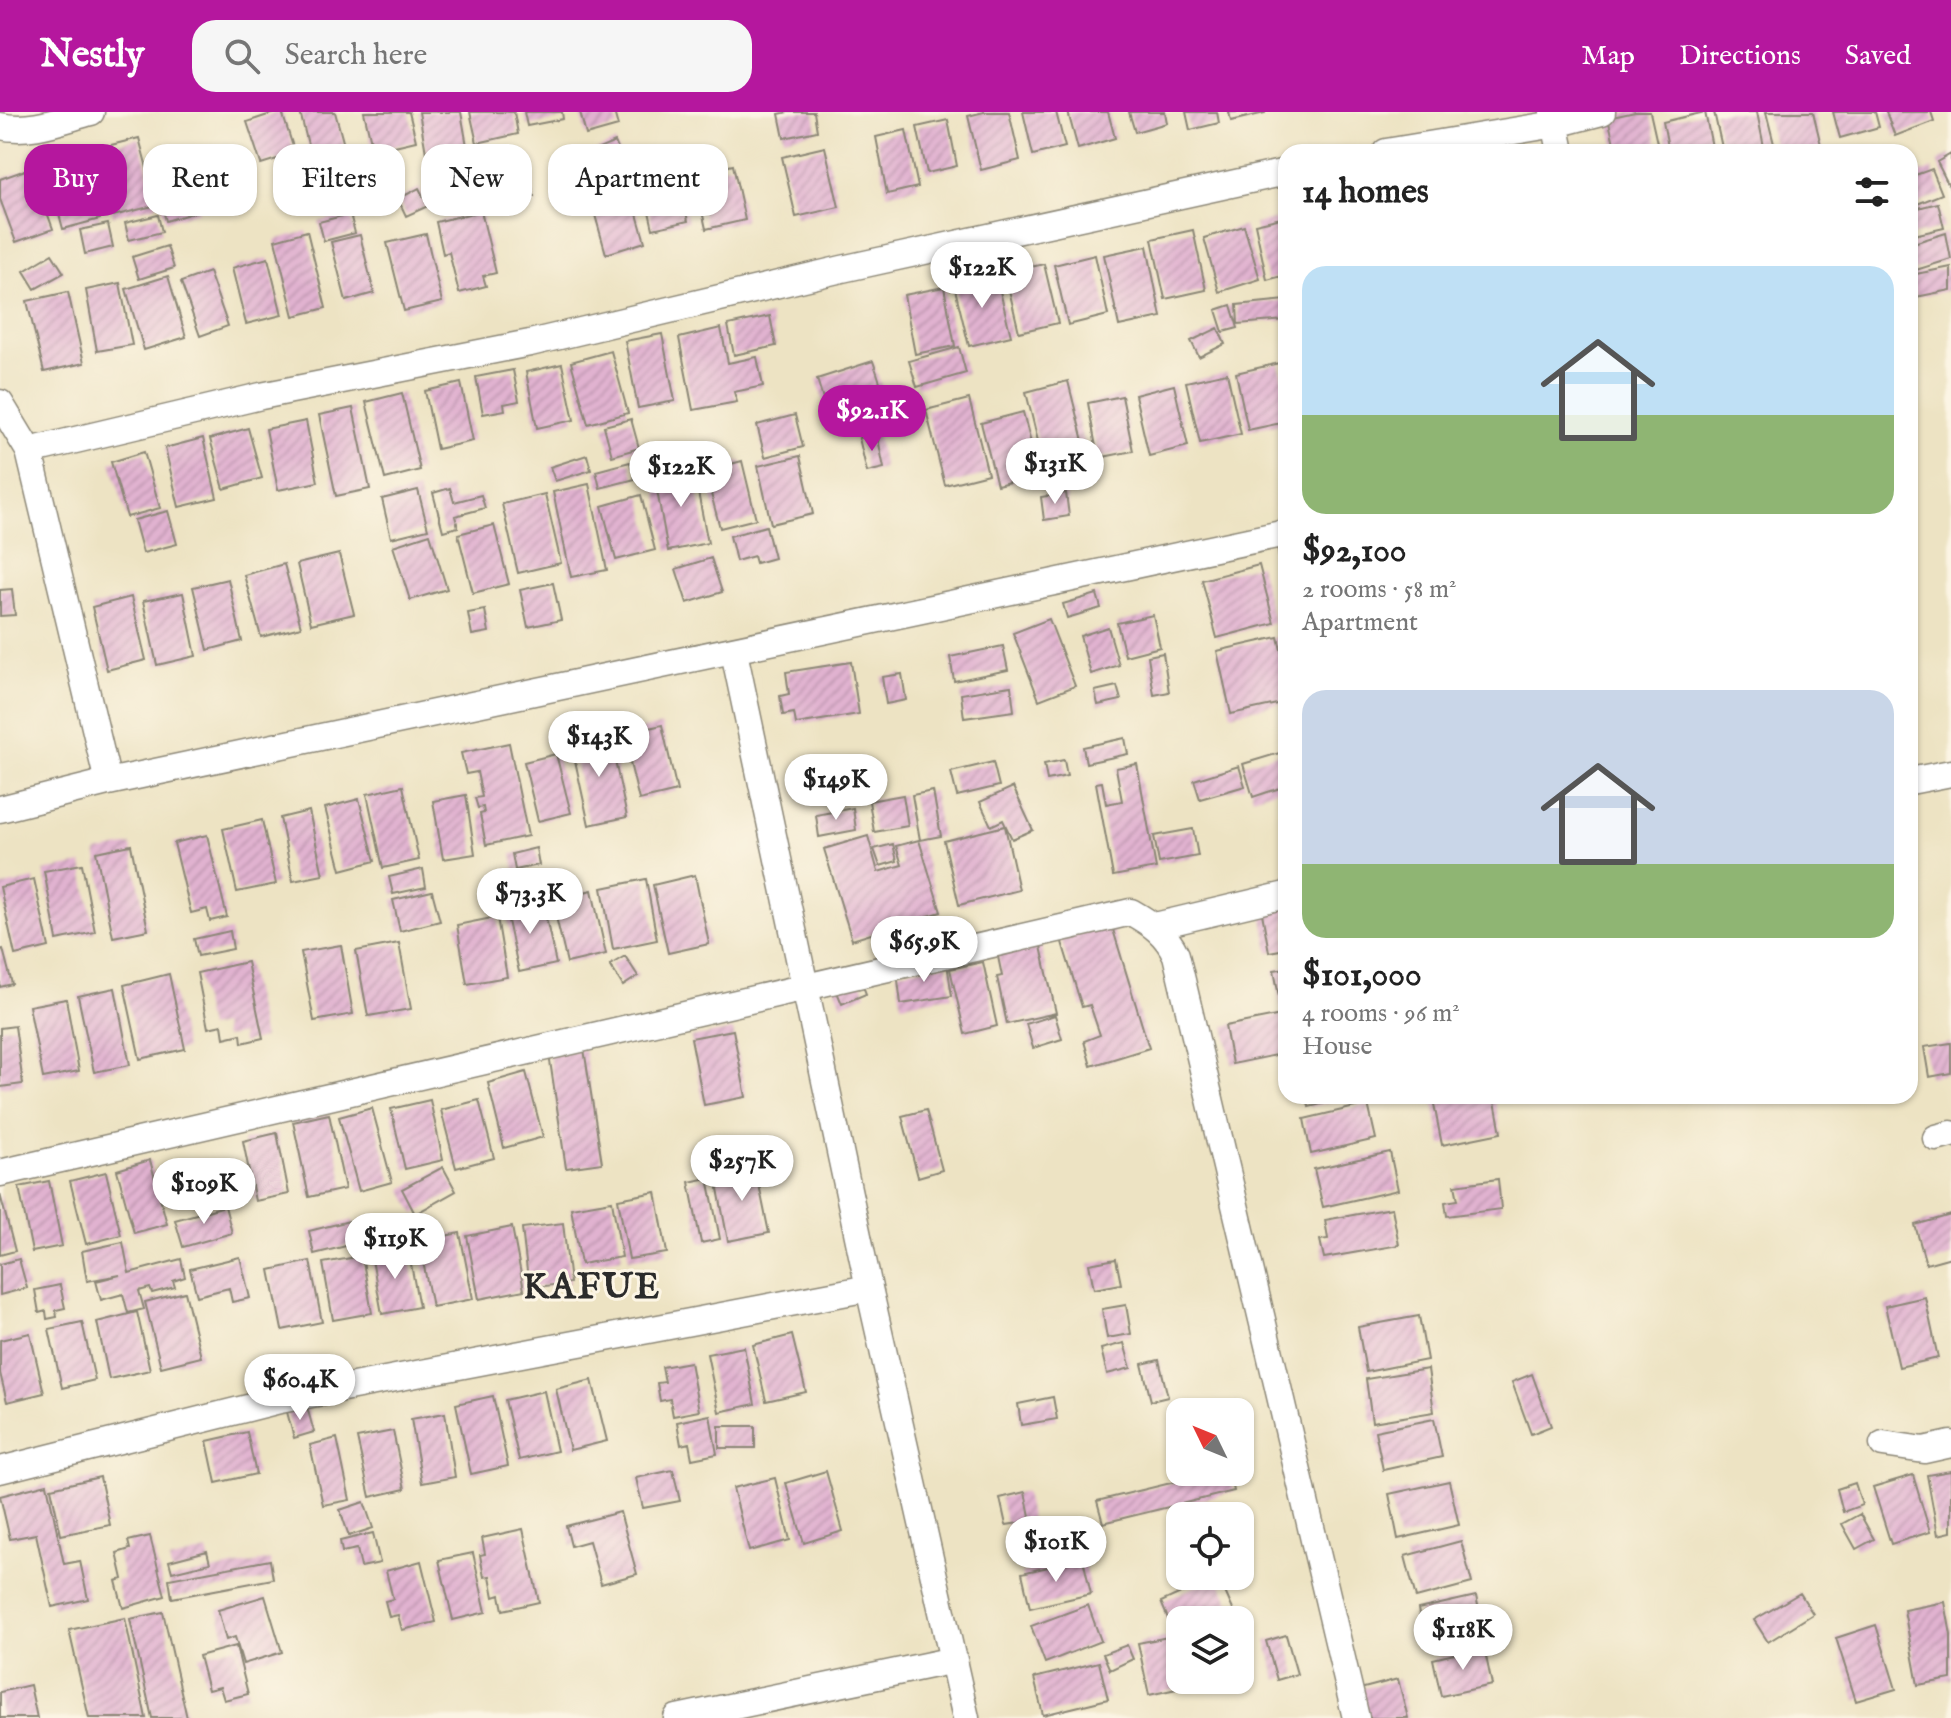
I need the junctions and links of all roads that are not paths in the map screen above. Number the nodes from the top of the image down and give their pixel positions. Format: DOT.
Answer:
graph roads {
  1 [pos="91,112"];
  2 [pos="1602,112"];
  3 [pos="1554,118"];
  4 [pos="0,126"];
  5 [pos="1426,144"];
  6 [pos="1559,144"];
  7 [pos="1278,174"];
  8 [pos="0,403"];
  9 [pos="29,451"];
  10 [pos="1278,535"];
  11 [pos="734,652"];
  12 [pos="1947,774"];
  13 [pos="1918,779"];
  14 [pos="108,782"];
  15 [pos="0,809"];
  16 [pos="1278,897"];
  17 [pos="1155,926"];
  18 [pos="805,989"];
  19 [pos="0,1173"];
  20 [pos="869,1288"];
  21 [pos="1883,1444"];
  22 [pos="1951,1444"];
  23 [pos="0,1470"];
  24 [pos="954,1660"];
  25 [pos="677,1718"];
  26 [pos="966,1718"];
  27 [pos="1356,1718"];
  1 -- 4 [label="street"];
  2 -- 3 [label="street"];
  3 -- 5 [label="street"];
  3 -- 6 [label="street"];
  7 -- 9 [label="street"];
  8 -- 9 [label="street"];
  9 -- 14 [label="street"];
  10 -- 11 [label="street"];
  11 -- 14 [label="street"];
  11 -- 18 [label="street"];
  12 -- 13 [label="street"];
  14 -- 15 [label="street"];
  16 -- 17 [label="street"];
  17 -- 18 [label="street"];
  17 -- 27 [label="street"];
  18 -- 19 [label="street"];
  18 -- 20 [label="street"];
  20 -- 23 [label="street"];
  20 -- 24 [label="street"];
  21 -- 22 [label="street"];
  24 -- 25 [label="street"];
  24 -- 26 [label="street"];
}
